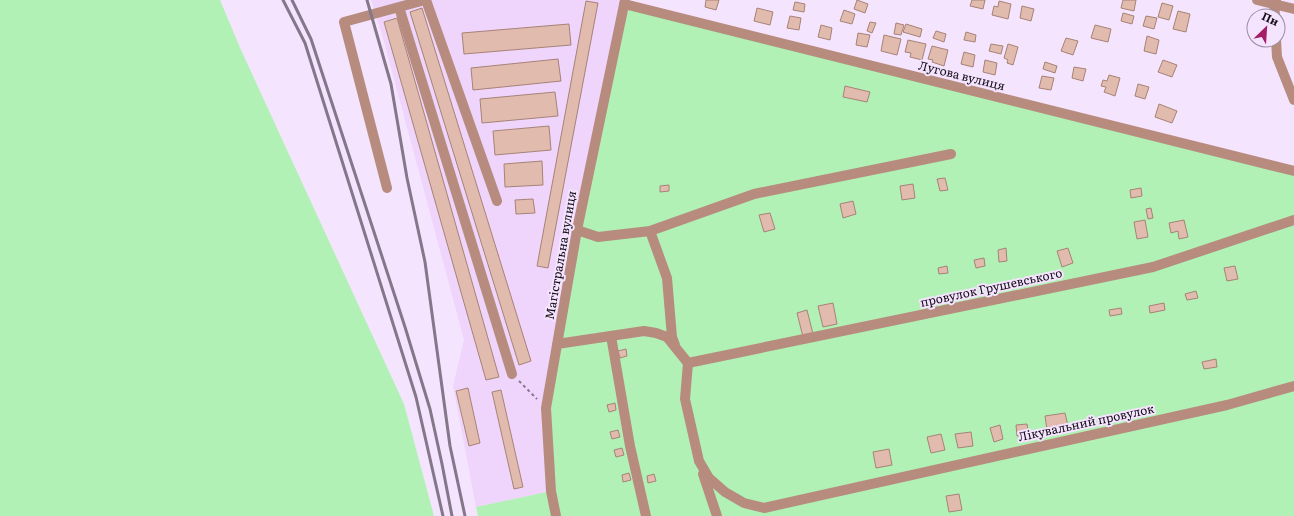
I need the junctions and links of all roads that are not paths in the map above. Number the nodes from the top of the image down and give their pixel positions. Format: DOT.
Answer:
graph roads {
  1 [pos="425,0"];
  2 [pos="1256,0"];
  3 [pos="623,1"];
  4 [pos="1275,2"];
  5 [pos="399,7"];
  6 [pos="1294,9"];
  7 [pos="1276,48"];
  8 [pos="1294,100"];
  9 [pos="952,154"];
  10 [pos="1294,171"];
  11 [pos="387,188"];
  12 [pos="497,201"];
  13 [pos="1294,220"];
  14 [pos="577,230"];
  15 [pos="650,231"];
  16 [pos="611,336"];
  17 [pos="557,344"];
  18 [pos="677,349"];
  19 [pos="688,363"];
  20 [pos="512,374"];
  21 [pos="1294,386"];
  22 [pos="699,461"];
  23 [pos="556,516"];
  24 [pos="646,516"];
  25 [pos="717,516"];
  1 -- 5 [label="street"];
  1 -- 12 [label="street"];
  2 -- 4 [label="street"];
  3 -- 10 [label="street, Лугова вулиця"];
  3 -- 14 [label="street, Магістральна вулиця"];
  4 -- 6 [label="street"];
  5 -- 11 [label="street"];
  5 -- 20 [label="street"];
  7 -- 8 [label="street"];
  9 -- 15 [label="street"];
  13 -- 19 [label="street, провулок Грушевського"];
  14 -- 15 [label="street"];
  14 -- 17 [label="street, Магістральна вулиця"];
  15 -- 18 [label="street"];
  16 -- 17 [label="street"];
  16 -- 18 [label="street"];
  16 -- 24 [label="street"];
  17 -- 23 [label="street, Магістральна вулиця"];
  18 -- 19 [label="street"];
  19 -- 22 [label="street"];
  21 -- 22 [label="street, Лікувальний провулок"];
  22 -- 25 [label="street"];
}
